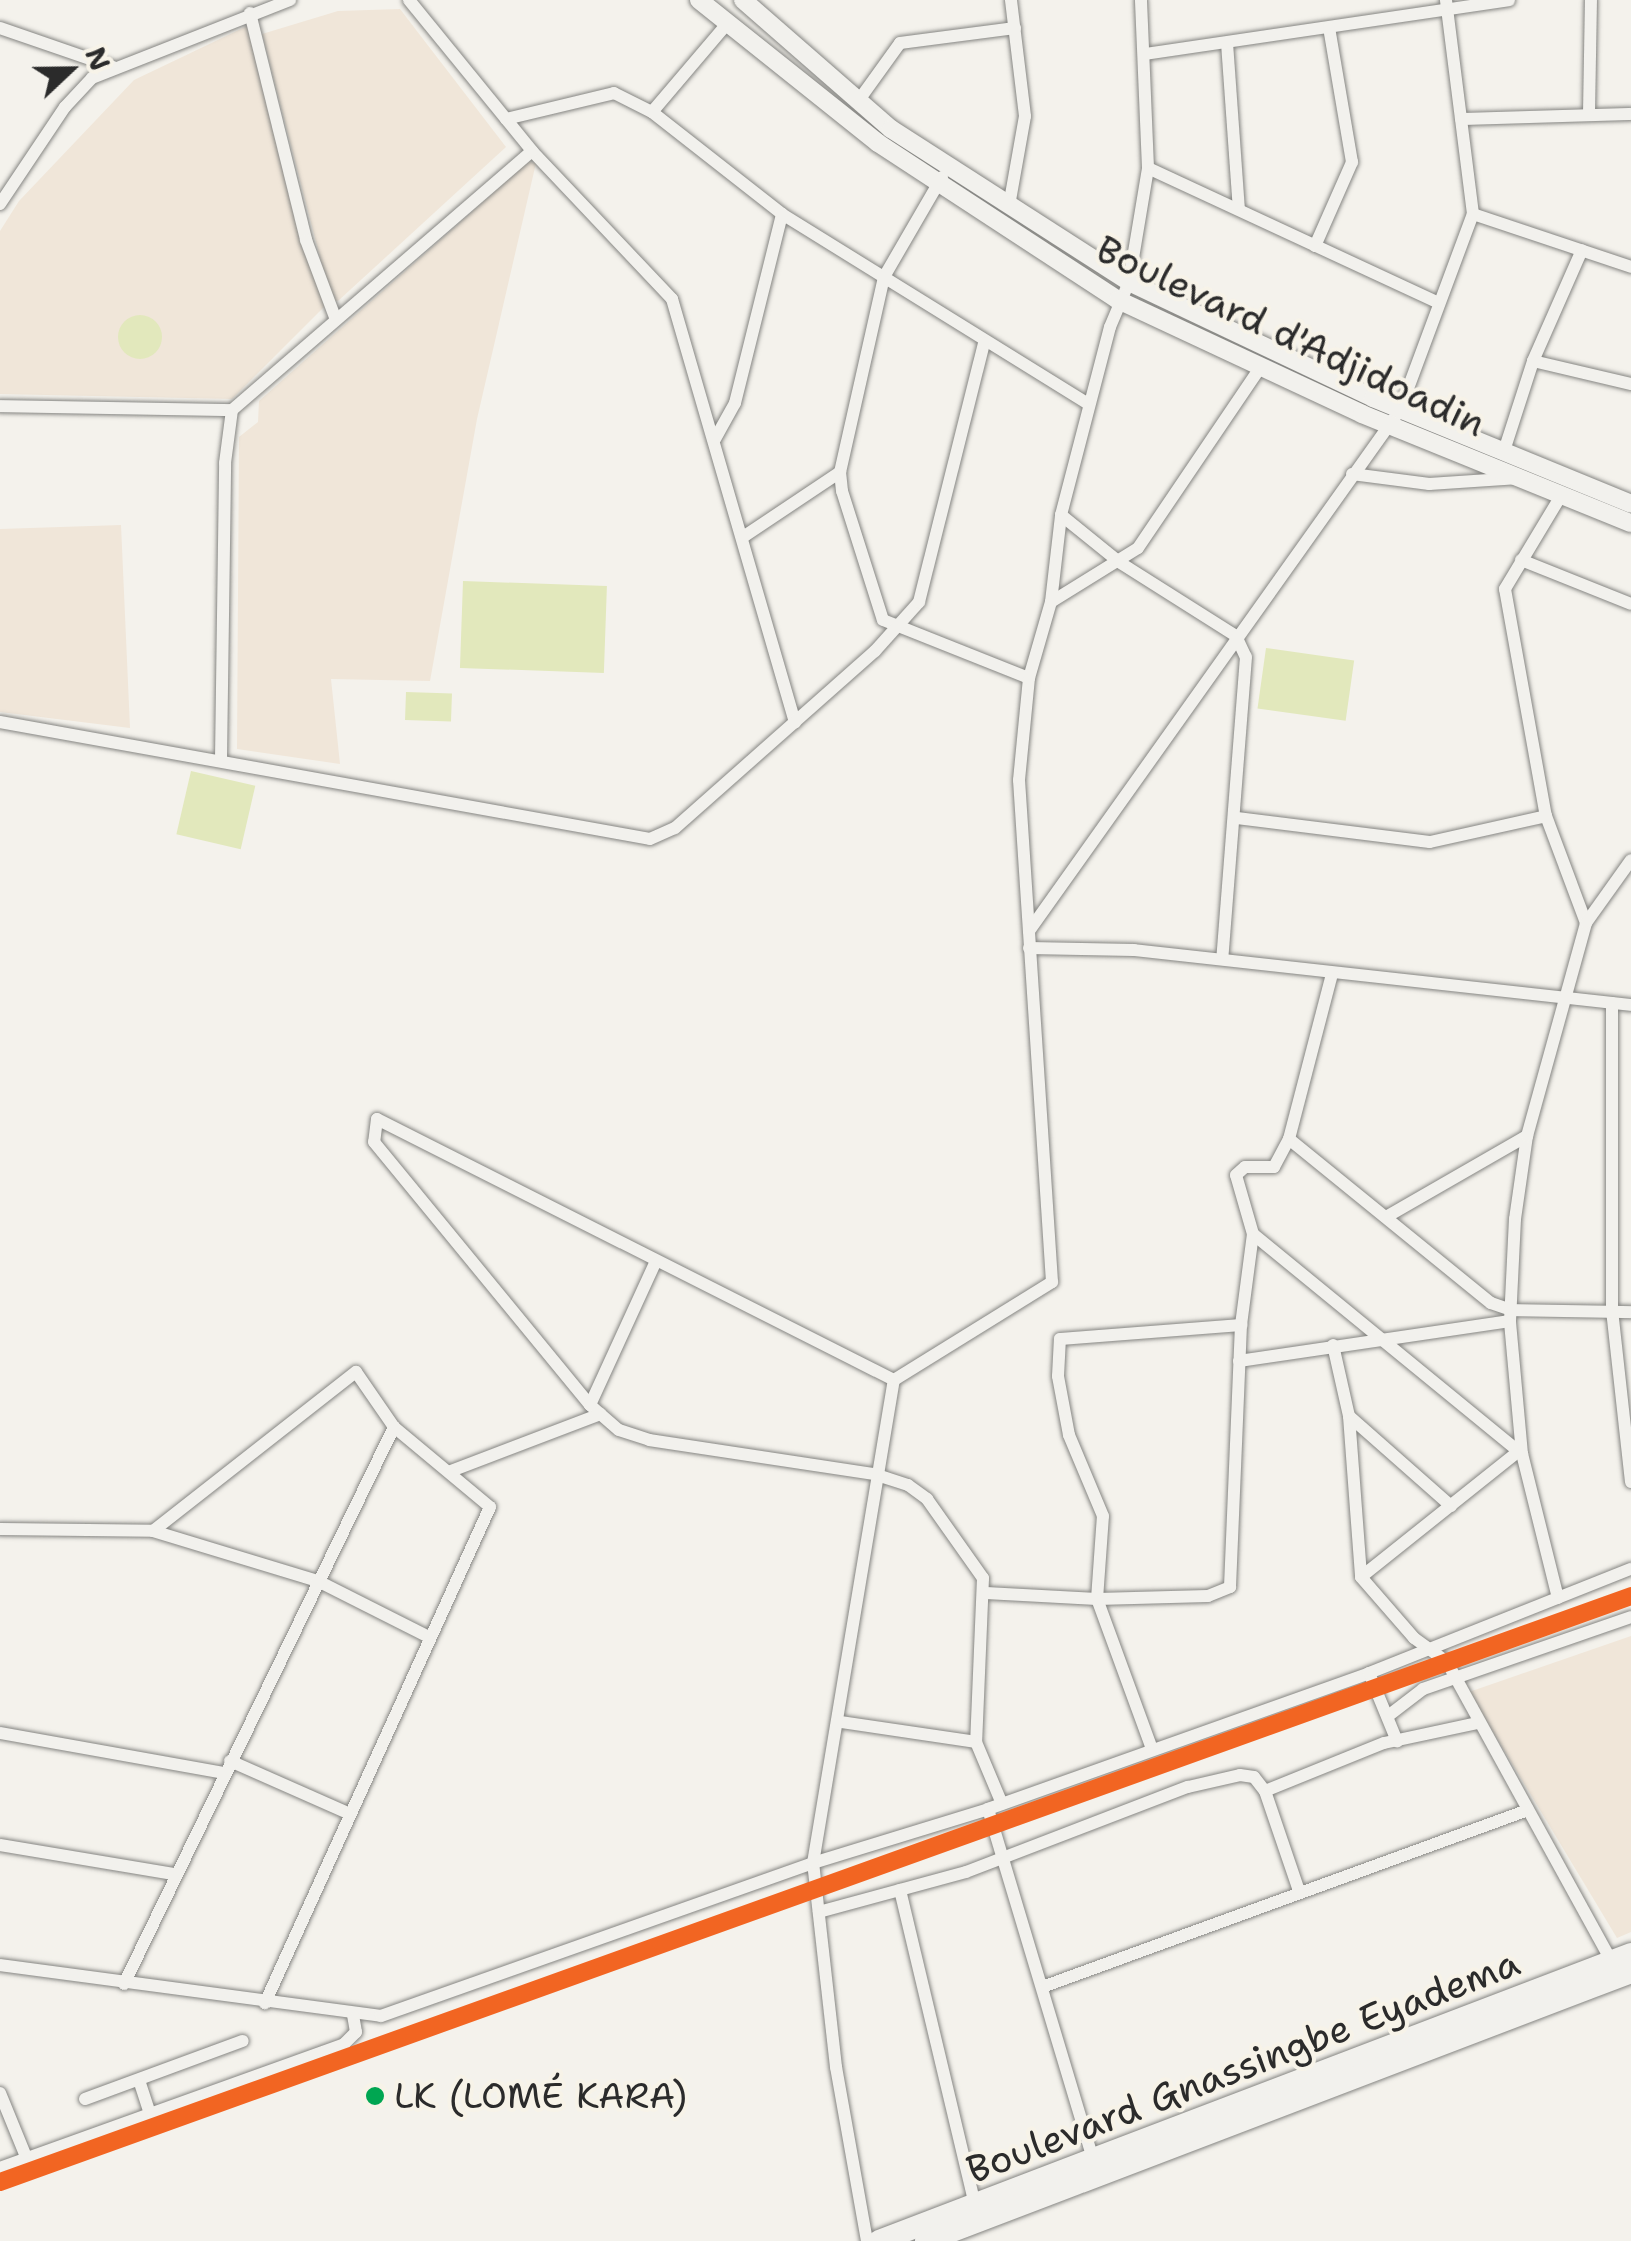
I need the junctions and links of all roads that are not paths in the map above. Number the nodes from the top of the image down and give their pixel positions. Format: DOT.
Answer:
graph roads {
  1 [pos="290,0"];
  2 [pos="409,0"];
  3 [pos="699,0"];
  4 [pos="743,0"];
  5 [pos="1011,0"];
  6 [pos="1141,0"];
  7 [pos="1509,0"];
  8 [pos="1592,0"];
  9 [pos="1446,4"];
  10 [pos="250,14"];
  11 [pos="726,24"];
  12 [pos="0,28"];
  13 [pos="1014,28"];
  14 [pos="1329,28"];
  15 [pos="1227,43"];
  16 [pos="1145,54"];
  17 [pos="113,67"];
  18 [pos="859,100"];
  19 [pos="652,112"];
  20 [pos="1589,113"];
  21 [pos="1631,114"];
  22 [pos="506,119"];
  23 [pos="1461,119"];
  24 [pos="532,151"];
  25 [pos="1148,168"];
  26 [pos="943,175"];
  27 [pos="0,204"];
  28 [pos="1009,206"];
  29 [pos="1239,209"];
  30 [pos="782,214"];
  31 [pos="1473,214"];
  32 [pos="1315,246"];
  33 [pos="1582,250"];
  34 [pos="1631,267"];
  35 [pos="884,277"];
  36 [pos="1129,282"];
  37 [pos="1118,300"];
  38 [pos="1439,303"];
  39 [pos="335,316"];
  40 [pos="984,342"];
  41 [pos="1534,360"];
  42 [pos="1262,366"];
  43 [pos="1631,384"];
  44 [pos="1088,404"];
  45 [pos="0,406"];
  46 [pos="232,410"];
  47 [pos="1394,417"];
  48 [pos="715,439"];
  49 [pos="1504,452"];
  50 [pos="840,472"];
  51 [pos="1352,474"];
  52 [pos="1522,478"];
  53 [pos="1562,494"];
  54 [pos="1631,504"];
  55 [pos="1060,515"];
  56 [pos="1631,523"];
  57 [pos="742,537"];
  58 [pos="1521,560"];
  59 [pos="1119,562"];
  60 [pos="1051,602"];
  61 [pos="1631,604"];
  62 [pos="898,628"];
  63 [pos="1236,636"];
  64 [pos="1029,678"];
  65 [pos="0,722"];
  66 [pos="795,722"];
  67 [pos="220,759"];
  68 [pos="1546,816"];
  69 [pos="1238,818"];
  70 [pos="1631,860"];
  71 [pos="1586,923"];
  72 [pos="1028,932"];
  73 [pos="1029,948"];
  74 [pos="1222,959"];
  75 [pos="1332,974"];
  76 [pos="1562,997"];
  77 [pos="1612,1003"];
  78 [pos="1631,1005"];
  79 [pos="1527,1136"];
  80 [pos="1289,1139"];
  81 [pos="1612,1212"];
  82 [pos="1631,1215"];
  83 [pos="1386,1217"];
  84 [pos="1253,1234"];
  85 [pos="655,1263"];
  86 [pos="1612,1310"];
  87 [pos="1631,1312"];
  88 [pos="1511,1316"];
  89 [pos="1241,1324"];
  90 [pos="1381,1336"];
  91 [pos="1333,1345"];
  92 [pos="1239,1361"];
  93 [pos="894,1380"];
  94 [pos="595,1410"];
  95 [pos="1349,1416"];
  96 [pos="1627,1425"];
  97 [pos="394,1426"];
  98 [pos="1519,1454"];
  99 [pos="451,1470"];
  100 [pos="874,1474"];
  101 [pos="1631,1482"];
  102 [pos="1450,1506"];
  103 [pos="0,1528"];
  104 [pos="152,1531"];
  105 [pos="1631,1569"];
  106 [pos="1361,1577"];
  107 [pos="318,1581"];
  108 [pos="986,1593"];
  109 [pos="1558,1598"];
  110 [pos="1097,1599"];
  111 [pos="1631,1617"];
  112 [pos="429,1636"];
  113 [pos="1432,1648"];
  114 [pos="1369,1673"];
  115 [pos="1454,1676"];
  116 [pos="1388,1716"];
  117 [pos="840,1722"];
  118 [pos="1476,1722"];
  119 [pos="0,1733"];
  120 [pos="1397,1740"];
  121 [pos="976,1742"];
  122 [pos="1152,1749"];
  123 [pos="227,1767"];
  124 [pos="1265,1790"];
  125 [pos="995,1807"];
  126 [pos="1528,1810"];
  127 [pos="348,1813"];
  128 [pos="0,1845"];
  129 [pos="1008,1858"];
  130 [pos="813,1862"];
  131 [pos="174,1874"];
  132 [pos="900,1890"];
  133 [pos="1299,1891"];
  134 [pos="818,1912"];
  135 [pos="1625,1963"];
  136 [pos="0,1965"];
  137 [pos="124,1984"];
  138 [pos="1045,1986"];
  139 [pos="265,2003"];
  140 [pos="353,2016"];
  141 [pos="243,2041"];
  142 [pos="138,2080"];
  143 [pos="0,2093"];
  144 [pos="85,2099"];
  145 [pos="152,2116"];
  146 [pos="27,2158"];
  147 [pos="1093,2159"];
  148 [pos="0,2168"];
  149 [pos="975,2206"];
  150 [pos="867,2241"];
  151 [pos="880,2241"];
  152 [pos="926,2241"];
  1 -- 10 [label="street"];
  2 -- 22 [label="street"];
  3 -- 11 [label="main road, Boulevard d'Adjidoadin"];
  4 -- 18 [label="main road, Boulevard d'Adjidoadin"];
  5 -- 13 [label="street"];
  6 -- 16 [label="street"];
  7 -- 9 [label="street"];
  8 -- 20 [label="street"];
  9 -- 14 [label="street"];
  9 -- 23 [label="street"];
  10 -- 17 [label="street"];
  10 -- 39 [label="street"];
  11 -- 19 [label="street"];
  11 -- 26 [label="main road, Boulevard d'Adjidoadin"];
  12 -- 17 [label="street"];
  13 -- 18 [label="street"];
  13 -- 28 [label="street"];
  14 -- 15 [label="street"];
  14 -- 32 [label="street"];
  15 -- 16 [label="street"];
  15 -- 29 [label="street"];
  16 -- 25 [label="street"];
  17 -- 27 [label="street"];
  18 -- 26 [label="main road, Boulevard d'Adjidoadin"];
  19 -- 22 [label="street"];
  19 -- 30 [label="street"];
  20 -- 21 [label="street"];
  20 -- 23 [label="street"];
  22 -- 24 [label="street"];
  23 -- 31 [label="street"];
  24 -- 39 [label="street"];
  24 -- 48 [label="street"];
  25 -- 29 [label="street"];
  25 -- 36 [label="street"];
  26 -- 28 [label="main road, Boulevard d'Adjidoadin"];
  26 -- 35 [label="street"];
  26 -- 37 [label="main road, Boulevard d'Adjidoadin"];
  28 -- 36 [label="main road, Boulevard d'Adjidoadin"];
  29 -- 32 [label="street"];
  30 -- 35 [label="street"];
  30 -- 48 [label="street"];
  31 -- 33 [label="street"];
  31 -- 38 [label="street"];
  32 -- 38 [label="street"];
  33 -- 34 [label="street"];
  33 -- 41 [label="street"];
  35 -- 40 [label="street"];
  35 -- 50 [label="street"];
  36 -- 37 [label="street"];
  36 -- 47 [label="main road, Boulevard d'Adjidoadin"];
  37 -- 42 [label="main road, Boulevard d'Adjidoadin"];
  37 -- 44 [label="street"];
  38 -- 47 [label="street"];
  39 -- 46 [label="street"];
  40 -- 44 [label="street"];
  40 -- 62 [label="street"];
  41 -- 43 [label="street"];
  41 -- 49 [label="street"];
  42 -- 47 [label="main road, Boulevard d'Adjidoadin"];
  42 -- 59 [label="street"];
  44 -- 55 [label="street"];
  45 -- 46 [label="street"];
  46 -- 67 [label="street"];
  47 -- 49 [label="main road, Boulevard d'Adjidoadin"];
  47 -- 51 [label="street"];
  47 -- 52 [label="main road, Boulevard d'Adjidoadin"];
  48 -- 57 [label="street"];
  49 -- 54 [label="main road, Boulevard d'Adjidoadin"];
  50 -- 57 [label="street"];
  50 -- 62 [label="street"];
  51 -- 52 [label="street"];
  51 -- 63 [label="street"];
  52 -- 53 [label="main road, Boulevard d'Adjidoadin"];
  53 -- 56 [label="main road, Boulevard d'Adjidoadin"];
  53 -- 58 [label="street"];
  55 -- 59 [label="street"];
  55 -- 60 [label="street"];
  57 -- 66 [label="street"];
  58 -- 61 [label="street"];
  58 -- 68 [label="street"];
  59 -- 60 [label="street"];
  59 -- 63 [label="street"];
  60 -- 64 [label="street"];
  62 -- 64 [label="street"];
  62 -- 66 [label="street"];
  63 -- 69 [label="street"];
  63 -- 72 [label="street"];
  64 -- 72 [label="street"];
  65 -- 67 [label="street"];
  66 -- 67 [label="street"];
  68 -- 69 [label="street"];
  68 -- 71 [label="street"];
  69 -- 74 [label="street"];
  70 -- 71 [label="street"];
  71 -- 76 [label="street"];
  72 -- 73 [label="street"];
  73 -- 74 [label="street"];
  73 -- 93 [label="street"];
  74 -- 75 [label="street"];
  75 -- 76 [label="street"];
  75 -- 80 [label="street"];
  76 -- 77 [label="street"];
  76 -- 79 [label="street"];
  77 -- 78 [label="street"];
  77 -- 81 [label="street"];
  79 -- 83 [label="street"];
  79 -- 88 [label="street"];
  80 -- 83 [label="street"];
  80 -- 84 [label="street"];
  81 -- 82 [label="street"];
  81 -- 86 [label="street"];
  83 -- 88 [label="street"];
  84 -- 89 [label="street"];
  84 -- 90 [label="street"];
  85 -- 93 [label="street"];
  85 -- 94 [label="street"];
  85 -- 94 [label="street"];
  86 -- 87 [label="street"];
  86 -- 88 [label="street"];
  86 -- 96 [label="street"];
  88 -- 90 [label="street"];
  88 -- 98 [label="street"];
  89 -- 92 [label="street"];
  89 -- 110 [label="street"];
  90 -- 91 [label="street"];
  90 -- 98 [label="street"];
  91 -- 92 [label="street"];
  91 -- 95 [label="street"];
  92 -- 110 [label="street"];
  93 -- 100 [label="street"];
  94 -- 99 [label="street"];
  94 -- 100 [label="street"];
  95 -- 102 [label="street"];
  95 -- 106 [label="street"];
  96 -- 101 [label="street"];
  97 -- 99 [label="street"];
  97 -- 104 [label="street"];
  97 -- 107 [label="street"];
  98 -- 102 [label="street"];
  98 -- 109 [label="street"];
  99 -- 112 [label="street"];
  100 -- 108 [label="street"];
  100 -- 117 [label="street"];
  102 -- 106 [label="street"];
  103 -- 104 [label="street"];
  104 -- 107 [label="street"];
  105 -- 109 [label="street"];
  106 -- 113 [label="street"];
  107 -- 112 [label="street"];
  107 -- 123 [label="street"];
  108 -- 110 [label="street"];
  108 -- 121 [label="street"];
  109 -- 113 [label="street"];
  110 -- 122 [label="street"];
  111 -- 115 [label="street"];
  112 -- 127 [label="street"];
  113 -- 114 [label="street"];
  113 -- 115 [label="street"];
  114 -- 116 [label="street"];
  114 -- 122 [label="street"];
  115 -- 116 [label="street"];
  115 -- 118 [label="street"];
  116 -- 120 [label="street"];
  117 -- 121 [label="street"];
  117 -- 130 [label="street"];
  118 -- 120 [label="street"];
  118 -- 126 [label="street"];
  119 -- 123 [label="street"];
  120 -- 124 [label="street"];
  121 -- 125 [label="street"];
  122 -- 125 [label="street"];
  123 -- 127 [label="street"];
  123 -- 131 [label="street"];
  124 -- 129 [label="street"];
  124 -- 133 [label="street"];
  125 -- 129 [label="street"];
  125 -- 130 [label="street"];
  126 -- 133 [label="street"];
  126 -- 135 [label="street"];
  127 -- 139 [label="street"];
  128 -- 131 [label="street"];
  129 -- 132 [label="street"];
  129 -- 138 [label="street"];
  130 -- 134 [label="street"];
  130 -- 140 [label="street"];
  131 -- 137 [label="street"];
  132 -- 134 [label="street"];
  132 -- 149 [label="street"];
  133 -- 138 [label="street"];
  134 -- 150 [label="street"];
  135 -- 147 [label="highway, Boulevard Gnassingbe Eyadema"];
  135 -- 152 [label="highway, Boulevard Gnassingbe Eyadema"];
  136 -- 137 [label="street"];
  137 -- 139 [label="street"];
  138 -- 147 [label="street"];
  139 -- 140 [label="street"];
  140 -- 145 [label="street"];
  141 -- 142 [label="street"];
  142 -- 144 [label="street"];
  142 -- 145 [label="street"];
  143 -- 146 [label="street"];
  145 -- 146 [label="street"];
  146 -- 148 [label="street"];
  147 -- 149 [label="highway, Boulevard Gnassingbe Eyadema"];
  149 -- 151 [label="highway, Boulevard Gnassingbe Eyadema"];
}
